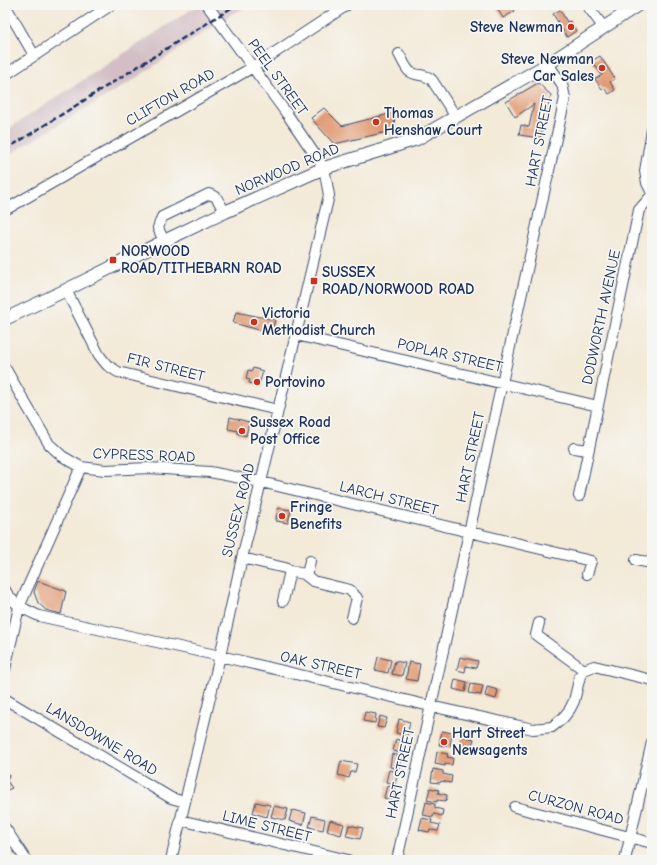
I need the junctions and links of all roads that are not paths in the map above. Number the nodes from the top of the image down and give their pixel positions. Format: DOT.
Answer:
graph roads {
  1 [pos="5,5"];
  2 [pos="111,5"];
  3 [pos="207,5"];
  4 [pos="347,5"];
  5 [pos="587,5"];
  6 [pos="638,5"];
  7 [pos="604,28"];
  8 [pos="399,54"];
  9 [pos="34,55"];
  10 [pos="548,64"];
  11 [pos="253,67"];
  12 [pos="5,75"];
  13 [pos="456,117"];
  14 [pos="652,130"];
  15 [pos="324,168"];
  16 [pos="652,194"];
  17 [pos="5,210"];
  18 [pos="225,212"];
  19 [pos="164,241"];
  20 [pos="66,290"];
  21 [pos="5,319"];
  22 [pos="296,335"];
  23 [pos="5,368"];
  24 [pos="502,382"];
  25 [pos="598,406"];
  26 [pos="278,410"];
  27 [pos="574,448"];
  28 [pos="588,450"];
  29 [pos="81,467"];
  30 [pos="261,482"];
  31 [pos="579,496"];
  32 [pos="469,532"];
  33 [pos="242,558"];
  34 [pos="636,560"];
  35 [pos="310,561"];
  36 [pos="652,563"];
  37 [pos="290,571"];
  38 [pos="304,574"];
  39 [pos="588,574"];
  40 [pos="5,590"];
  41 [pos="283,601"];
  42 [pos="19,607"];
  43 [pos="352,618"];
  44 [pos="539,623"];
  45 [pos="220,656"];
  46 [pos="5,669"];
  47 [pos="584,670"];
  48 [pos="652,680"];
  49 [pos="5,699"];
  50 [pos="430,706"];
  51 [pos="652,742"];
  52 [pos="185,802"];
  53 [pos="515,807"];
  54 [pos="180,820"];
  55 [pos="5,828"];
  56 [pos="630,837"];
  57 [pos="652,843"];
  58 [pos="26,860"];
  59 [pos="171,860"];
  60 [pos="348,860"];
  61 [pos="397,860"];
  62 [pos="625,860"];
  1 -- 9 [label="street"];
  2 -- 9 [label="street"];
  3 -- 11 [label="street, PEEL STREET"];
  4 -- 11 [label="street, CLIFTON ROAD"];
  5 -- 7 [label="street"];
  6 -- 7 [label="main road, NORWOOD ROAD"];
  7 -- 10 [label="main road, NORWOOD ROAD"];
  8 -- 13 [label="street"];
  9 -- 12 [label="street"];
  10 -- 13 [label="main road, NORWOOD ROAD"];
  10 -- 24 [label="street, HART STREET"];
  11 -- 15 [label="street, PEEL STREET"];
  11 -- 17 [label="street, CLIFTON ROAD"];
  13 -- 15 [label="main road, NORWOOD ROAD"];
  14 -- 16 [label="street"];
  15 -- 18 [label="main road, NORWOOD ROAD"];
  15 -- 22 [label="street, SUSSEX ROAD"];
  16 -- 25 [label="street, DODWORTH AVENUE"];
  18 -- 19 [label="main road, NORWOOD ROAD"];
  18 -- 19 [label="street"];
  19 -- 20 [label="main road, NORWOOD ROAD"];
  20 -- 21 [label="main road, NORWOOD ROAD"];
  20 -- 26 [label="street, FIR STREET"];
  22 -- 24 [label="street, POPLAR STREET"];
  22 -- 26 [label="street, SUSSEX ROAD"];
  23 -- 29 [label="street, CYPRESS ROAD"];
  24 -- 25 [label="street, POPLAR STREET"];
  24 -- 32 [label="street, HART STREET"];
  25 -- 28 [label="street, DODWORTH AVENUE"];
  26 -- 30 [label="street, SUSSEX ROAD"];
  27 -- 28 [label="street"];
  28 -- 31 [label="street, DODWORTH AVENUE"];
  29 -- 30 [label="street, CYPRESS ROAD"];
  29 -- 42 [label="street"];
  30 -- 32 [label="street, LARCH STREET"];
  30 -- 33 [label="street, SUSSEX ROAD"];
  32 -- 39 [label="street, LARCH STREET"];
  32 -- 50 [label="street, HART STREET"];
  33 -- 37 [label="street"];
  33 -- 45 [label="street, SUSSEX ROAD"];
  34 -- 36 [label="street"];
  35 -- 38 [label="street"];
  37 -- 38 [label="street"];
  37 -- 41 [label="street"];
  38 -- 43 [label="street"];
  40 -- 42 [label="street"];
  42 -- 45 [label="street, OAK STREET"];
  42 -- 46 [label="street"];
  44 -- 47 [label="street"];
  45 -- 50 [label="street, OAK STREET"];
  45 -- 52 [label="street, SUSSEX ROAD"];
  47 -- 48 [label="street"];
  47 -- 50 [label="street, OAK STREET"];
  49 -- 52 [label="street, LANSDOWNE ROAD"];
  50 -- 61 [label="street, HART STREET"];
  51 -- 56 [label="street"];
  52 -- 54 [label="street, SUSSEX ROAD"];
  53 -- 56 [label="street, CURZON ROAD"];
  54 -- 59 [label="street, SUSSEX ROAD"];
  54 -- 60 [label="street, LIME STREET"];
  55 -- 58 [label="street"];
  56 -- 57 [label="street, CURZON ROAD"];
  56 -- 62 [label="street"];
}
